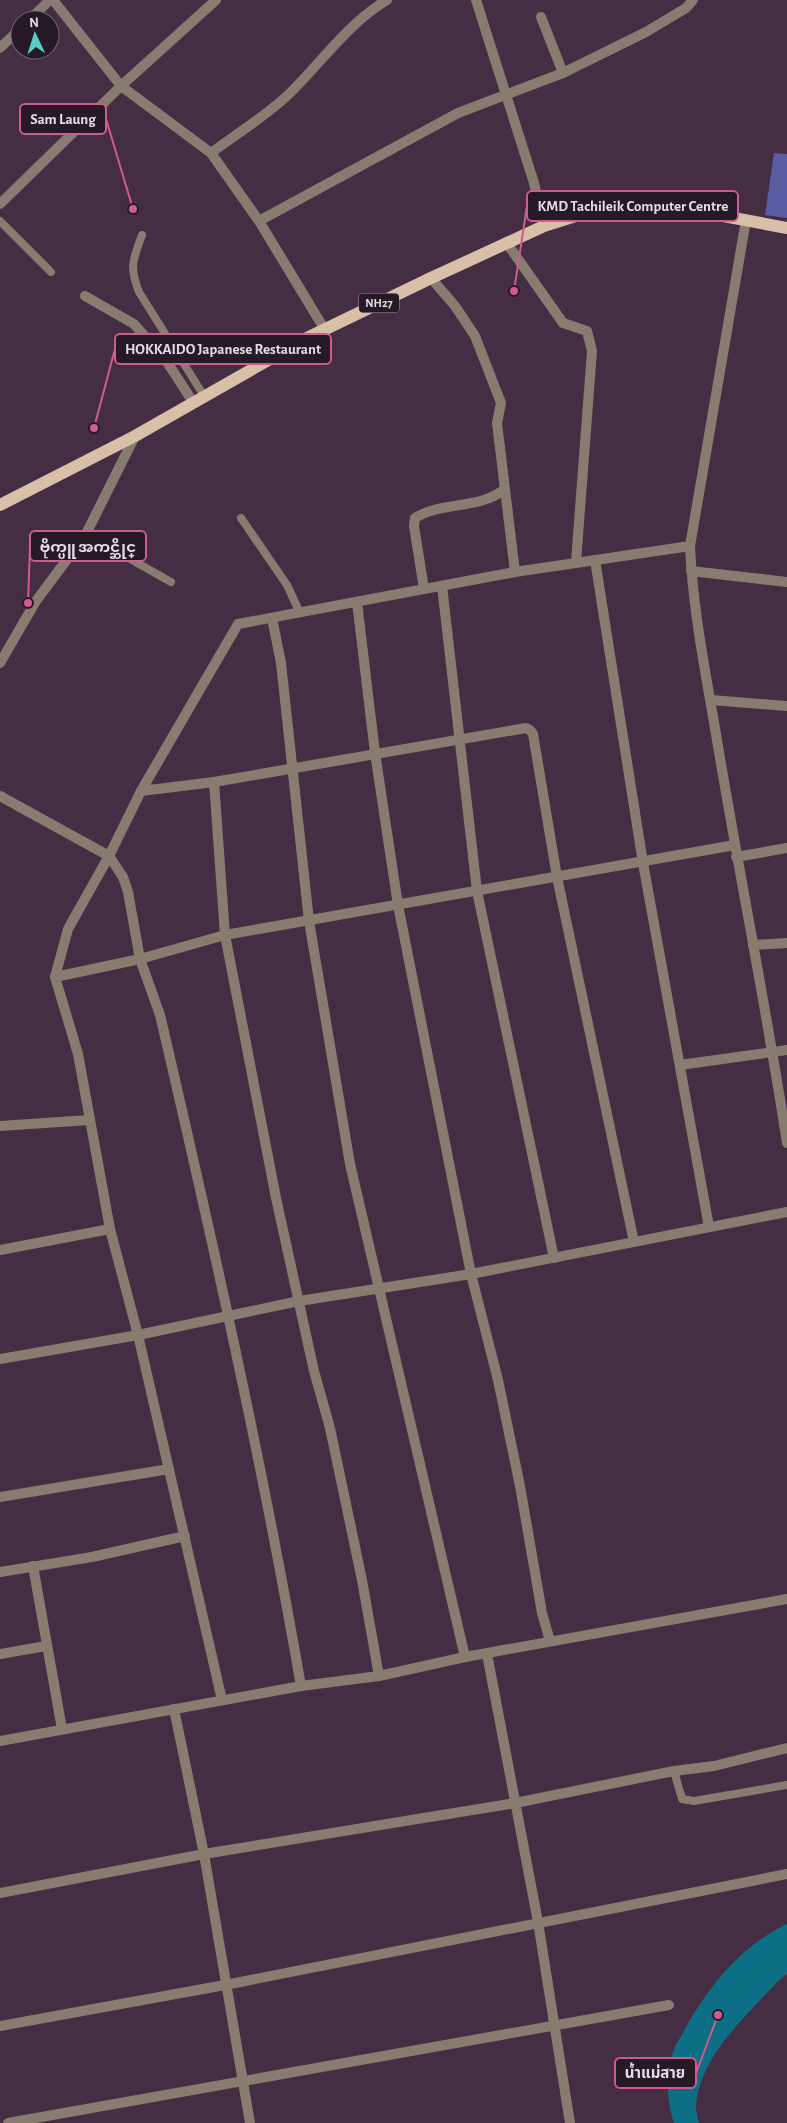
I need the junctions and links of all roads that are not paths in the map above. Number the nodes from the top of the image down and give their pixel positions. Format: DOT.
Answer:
graph roads {
  1 [pos="52,0"];
  2 [pos="216,0"];
  3 [pos="387,0"];
  4 [pos="476,0"];
  5 [pos="692,0"];
  6 [pos="40,10"];
  7 [pos="541,17"];
  8 [pos="10,38"];
  9 [pos="0,48"];
  10 [pos="563,74"];
  11 [pos="121,86"];
  12 [pos="506,95"];
  13 [pos="211,153"];
  14 [pos="0,204"];
  15 [pos="746,220"];
  16 [pos="0,221"];
  17 [pos="259,221"];
  18 [pos="544,226"];
  19 [pos="787,228"];
  20 [pos="142,235"];
  21 [pos="506,242"];
  22 [pos="51,272"];
  23 [pos="431,278"];
  24 [pos="85,296"];
  25 [pos="325,330"];
  26 [pos="198,399"];
  27 [pos="134,436"];
  28 [pos="505,489"];
  29 [pos="0,505"];
  30 [pos="241,518"];
  31 [pos="86,534"];
  32 [pos="690,546"];
  33 [pos="595,560"];
  34 [pos="576,562"];
  35 [pos="691,571"];
  36 [pos="515,572"];
  37 [pos="171,582"];
  38 [pos="787,582"];
  39 [pos="442,586"];
  40 [pos="424,589"];
  41 [pos="357,602"];
  42 [pos="300,613"];
  43 [pos="272,618"];
  44 [pos="0,663"];
  45 [pos="710,700"];
  46 [pos="787,706"];
  47 [pos="458,739"];
  48 [pos="375,753"];
  49 [pos="294,768"];
  50 [pos="214,782"];
  51 [pos="141,791"];
  52 [pos="0,796"];
  53 [pos="735,845"];
  54 [pos="787,848"];
  55 [pos="109,856"];
  56 [pos="736,857"];
  57 [pos="643,863"];
  58 [pos="557,877"];
  59 [pos="477,891"];
  60 [pos="398,905"];
  61 [pos="309,921"];
  62 [pos="225,935"];
  63 [pos="787,944"];
  64 [pos="753,945"];
  65 [pos="140,959"];
  66 [pos="56,977"];
  67 [pos="787,1050"];
  68 [pos="773,1051"];
  69 [pos="680,1065"];
  70 [pos="89,1120"];
  71 [pos="1,1123"];
  72 [pos="787,1143"];
  73 [pos="787,1212"];
  74 [pos="710,1227"];
  75 [pos="110,1228"];
  76 [pos="634,1242"];
  77 [pos="0,1250"];
  78 [pos="554,1258"];
  79 [pos="471,1274"];
  80 [pos="379,1289"];
  81 [pos="299,1301"];
  82 [pos="229,1316"];
  83 [pos="138,1334"];
  84 [pos="0,1359"];
  85 [pos="169,1469"];
  86 [pos="0,1497"];
  87 [pos="184,1536"];
  88 [pos="33,1566"];
  89 [pos="0,1572"];
  90 [pos="787,1599"];
  91 [pos="550,1641"];
  92 [pos="46,1646"];
  93 [pos="0,1654"];
  94 [pos="487,1654"];
  95 [pos="465,1657"];
  96 [pos="380,1676"];
  97 [pos="301,1686"];
  98 [pos="222,1700"];
  99 [pos="174,1709"];
  100 [pos="62,1729"];
  101 [pos="0,1741"];
  102 [pos="787,1748"];
  103 [pos="674,1770"];
  104 [pos="787,1785"];
  105 [pos="516,1803"];
  106 [pos="204,1854"];
  107 [pos="787,1874"];
  108 [pos="0,1893"];
  109 [pos="538,1922"];
  110 [pos="225,1985"];
  111 [pos="669,2006"];
  112 [pos="0,2026"];
  113 [pos="554,2026"];
  114 [pos="243,2081"];
  115 [pos="8,2123"];
  116 [pos="250,2123"];
  117 [pos="570,2123"];
  1 -- 6 [label="street"];
  1 -- 11 [label="street"];
  2 -- 11 [label="street"];
  3 -- 13 [label="street"];
  4 -- 12 [label="street"];
  5 -- 10 [label="street"];
  7 -- 10 [label="street"];
  8 -- 9 [label="street"];
  10 -- 12 [label="street"];
  11 -- 13 [label="street"];
  11 -- 14 [label="street"];
  12 -- 17 [label="street"];
  12 -- 18 [label="street"];
  13 -- 17 [label="street"];
  15 -- 18 [label="main road, NH27"];
  15 -- 19 [label="main road, NH27"];
  15 -- 32 [label="street"];
  16 -- 22 [label="lane"];
  17 -- 25 [label="street"];
  18 -- 21 [label="main road, NH27"];
  20 -- 26 [label="lane"];
  21 -- 23 [label="main road, NH27"];
  21 -- 34 [label="street"];
  23 -- 25 [label="main road, NH27"];
  23 -- 28 [label="street"];
  24 -- 26 [label="street"];
  25 -- 26 [label="main road, NH27"];
  26 -- 27 [label="main road, NH27"];
  27 -- 29 [label="main road, NH27"];
  27 -- 31 [label="street"];
  28 -- 36 [label="street"];
  28 -- 40 [label="street"];
  30 -- 42 [label="lane"];
  31 -- 37 [label="lane"];
  31 -- 44 [label="street"];
  32 -- 33 [label="street"];
  32 -- 35 [label="street"];
  33 -- 34 [label="street"];
  33 -- 57 [label="street"];
  34 -- 36 [label="street"];
  35 -- 38 [label="street"];
  35 -- 45 [label="street"];
  36 -- 39 [label="street"];
  39 -- 40 [label="street"];
  39 -- 47 [label="street"];
  40 -- 41 [label="street"];
  41 -- 42 [label="street"];
  41 -- 48 [label="street"];
  42 -- 43 [label="street"];
  43 -- 49 [label="street"];
  43 -- 51 [label="street"];
  45 -- 46 [label="street"];
  45 -- 53 [label="street"];
  47 -- 48 [label="street"];
  47 -- 58 [label="street"];
  47 -- 59 [label="street"];
  48 -- 49 [label="street"];
  48 -- 60 [label="street"];
  49 -- 50 [label="street"];
  49 -- 61 [label="street"];
  50 -- 51 [label="street"];
  50 -- 62 [label="street"];
  51 -- 55 [label="street"];
  52 -- 55 [label="street"];
  53 -- 56 [label="street"];
  53 -- 57 [label="street"];
  54 -- 56 [label="street"];
  55 -- 65 [label="street"];
  55 -- 66 [label="street"];
  56 -- 64 [label="street"];
  57 -- 58 [label="street"];
  57 -- 69 [label="street"];
  58 -- 59 [label="street"];
  58 -- 76 [label="street"];
  59 -- 60 [label="street"];
  59 -- 78 [label="street"];
  60 -- 61 [label="street"];
  60 -- 79 [label="street"];
  61 -- 62 [label="street"];
  61 -- 80 [label="street"];
  62 -- 65 [label="street"];
  62 -- 81 [label="street"];
  63 -- 64 [label="street"];
  64 -- 68 [label="street"];
  65 -- 66 [label="street"];
  65 -- 82 [label="street"];
  66 -- 70 [label="street"];
  67 -- 68 [label="street"];
  68 -- 69 [label="street"];
  68 -- 72 [label="street"];
  69 -- 74 [label="street"];
  70 -- 71 [label="street"];
  70 -- 75 [label="street"];
  73 -- 74 [label="street"];
  74 -- 76 [label="street"];
  75 -- 77 [label="street"];
  75 -- 83 [label="street"];
  76 -- 78 [label="street"];
  78 -- 79 [label="street"];
  79 -- 80 [label="street"];
  79 -- 91 [label="street"];
  80 -- 81 [label="street"];
  80 -- 95 [label="street"];
  81 -- 82 [label="street"];
  81 -- 96 [label="street"];
  82 -- 83 [label="street"];
  82 -- 97 [label="street"];
  83 -- 84 [label="street"];
  83 -- 85 [label="street"];
  85 -- 86 [label="street"];
  85 -- 87 [label="street"];
  87 -- 88 [label="street"];
  87 -- 98 [label="street"];
  88 -- 89 [label="street"];
  88 -- 92 [label="street"];
  90 -- 91 [label="street"];
  91 -- 94 [label="street"];
  92 -- 93 [label="street"];
  92 -- 100 [label="street"];
  94 -- 95 [label="street"];
  94 -- 105 [label="street"];
  95 -- 96 [label="street"];
  96 -- 97 [label="street"];
  97 -- 98 [label="street"];
  98 -- 99 [label="street"];
  99 -- 100 [label="street"];
  99 -- 106 [label="street"];
  100 -- 101 [label="street"];
  102 -- 103 [label="street"];
  103 -- 104 [label="lane"];
  103 -- 105 [label="street"];
  105 -- 106 [label="street"];
  105 -- 109 [label="street"];
  106 -- 108 [label="street"];
  106 -- 110 [label="street"];
  107 -- 109 [label="street"];
  109 -- 110 [label="street"];
  109 -- 113 [label="street"];
  110 -- 112 [label="street"];
  110 -- 114 [label="street"];
  111 -- 113 [label="street"];
  113 -- 114 [label="street"];
  113 -- 117 [label="street"];
  114 -- 115 [label="street"];
  114 -- 116 [label="street"];
}
